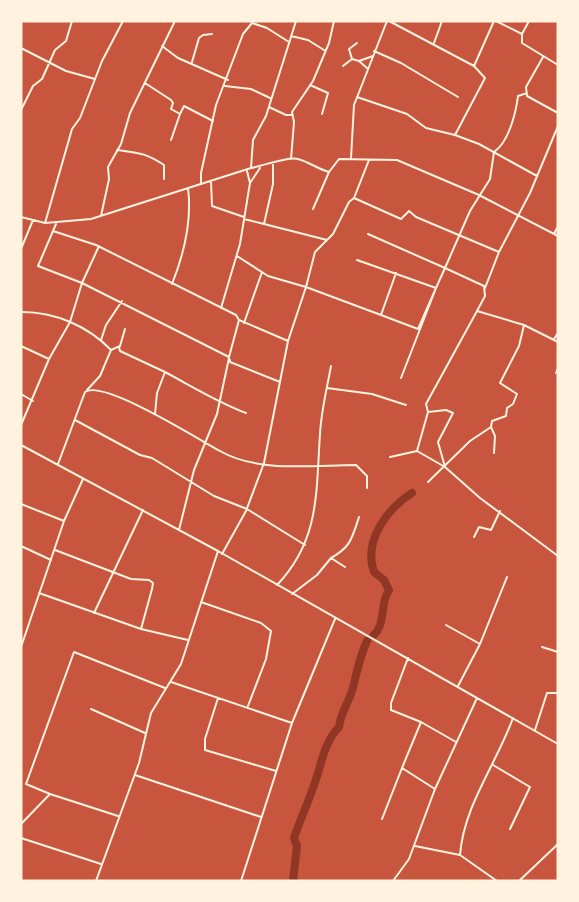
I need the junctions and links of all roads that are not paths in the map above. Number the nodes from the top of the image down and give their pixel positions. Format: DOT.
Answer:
graph roads {
  1 [pos="72,21"];
  2 [pos="123,21"];
  3 [pos="175,21"];
  4 [pos="262,21"];
  5 [pos="296,21"];
  6 [pos="334,21"];
  7 [pos="388,21"];
  8 [pos="442,21"];
  9 [pos="495,21"];
  10 [pos="529,21"];
  11 [pos="394,22"];
  12 [pos="248,23"];
  13 [pos="261,26"];
  14 [pos="212,34"];
  15 [pos="522,34"];
  16 [pos="291,36"];
  17 [pos="289,42"];
  18 [pos="357,43"];
  19 [pos="434,43"];
  20 [pos="162,46"];
  21 [pos="21,48"];
  22 [pos="325,50"];
  23 [pos="374,51"];
  24 [pos="373,56"];
  25 [pos="543,57"];
  26 [pos="352,59"];
  27 [pos="359,61"];
  28 [pos="192,62"];
  29 [pos="50,63"];
  30 [pos="558,65"];
  31 [pos="343,66"];
  32 [pos="474,66"];
  33 [pos="368,70"];
  34 [pos="95,79"];
  35 [pos="228,80"];
  36 [pos="145,83"];
  37 [pos="225,86"];
  38 [pos="310,86"];
  39 [pos="527,93"];
  40 [pos="357,97"];
  41 [pos="458,97"];
  42 [pos="271,99"];
  43 [pos="269,107"];
  44 [pos="21,110"];
  45 [pos="558,113"];
  46 [pos="180,114"];
  47 [pos="322,114"];
  48 [pos="292,115"];
  49 [pos="214,121"];
  50 [pos="558,126"];
  51 [pos="455,135"];
  52 [pos="171,140"];
  53 [pos="117,150"];
  54 [pos="494,152"];
  55 [pos="351,158"];
  56 [pos="291,159"];
  57 [pos="369,160"];
  58 [pos="273,165"];
  59 [pos="260,167"];
  60 [pos="251,168"];
  61 [pos="247,170"];
  62 [pos="329,172"];
  63 [pos="537,176"];
  64 [pos="164,179"];
  65 [pos="211,181"];
  66 [pos="250,183"];
  67 [pos="201,184"];
  68 [pos="189,188"];
  69 [pos="479,195"];
  70 [pos="354,198"];
  71 [pos="313,209"];
  72 [pos="518,215"];
  73 [pos="101,216"];
  74 [pos="21,217"];
  75 [pos="244,218"];
  76 [pos="33,220"];
  77 [pos="45,223"];
  78 [pos="56,223"];
  79 [pos="264,224"];
  80 [pos="558,226"];
  81 [pos="53,231"];
  82 [pos="368,234"];
  83 [pos="554,234"];
  84 [pos="459,236"];
  85 [pos="558,237"];
  86 [pos="327,240"];
  87 [pos="99,246"];
  88 [pos="21,249"];
  89 [pos="499,252"];
  90 [pos="237,256"];
  91 [pos="357,260"];
  92 [pos="445,268"];
  93 [pos="262,272"];
  94 [pos="396,273"];
  95 [pos="82,283"];
  96 [pos="172,284"];
  97 [pos="306,287"];
  98 [pos="436,288"];
  99 [pos="485,288"];
  100 [pos="122,301"];
  101 [pos="221,308"];
  102 [pos="477,311"];
  103 [pos="22,312"];
  104 [pos="381,315"];
  105 [pos="239,320"];
  106 [pos="70,322"];
  107 [pos="244,322"];
  108 [pos="524,325"];
  109 [pos="125,329"];
  110 [pos="558,333"];
  111 [pos="554,339"];
  112 [pos="101,341"];
  113 [pos="288,341"];
  114 [pos="558,342"];
  115 [pos="21,346"];
  116 [pos="119,347"];
  117 [pos="111,350"];
  118 [pos="230,357"];
  119 [pos="50,359"];
  120 [pos="330,366"];
  121 [pos="558,368"];
  122 [pos="165,372"];
  123 [pos="556,373"];
  124 [pos="401,378"];
  125 [pos="280,382"];
  126 [pos="327,388"];
  127 [pos="87,390"];
  128 [pos="21,394"];
  129 [pos="33,400"];
  130 [pos="219,403"];
  131 [pos="406,405"];
  132 [pos="428,412"];
  133 [pos="246,413"];
  134 [pos="155,414"];
  135 [pos="74,419"];
  136 [pos="21,425"];
  137 [pos="491,427"];
  138 [pos="204,442"];
  139 [pos="21,446"];
  140 [pos="417,452"];
  141 [pos="494,453"];
  142 [pos="390,457"];
  143 [pos="58,464"];
  144 [pos="263,464"];
  145 [pos="320,465"];
  146 [pos="445,466"];
  147 [pos="84,478"];
  148 [pos="191,482"];
  149 [pos="428,482"];
  150 [pos="367,489"];
  151 [pos="22,505"];
  152 [pos="247,509"];
  153 [pos="143,510"];
  154 [pos="21,511"];
  155 [pos="500,511"];
  156 [pos="359,517"];
  157 [pos="64,521"];
  158 [pos="179,530"];
  159 [pos="474,537"];
  160 [pos="305,545"];
  161 [pos="21,546"];
  162 [pos="55,550"];
  163 [pos="218,551"];
  164 [pos="222,554"];
  165 [pos="558,556"];
  166 [pos="331,558"];
  167 [pos="51,560"];
  168 [pos="345,567"];
  169 [pos="114,571"];
  170 [pos="507,577"];
  171 [pos="277,585"];
  172 [pos="39,593"];
  173 [pos="292,594"];
  174 [pos="201,602"];
  175 [pos="94,613"];
  176 [pos="335,619"];
  177 [pos="446,625"];
  178 [pos="141,629"];
  179 [pos="188,640"];
  180 [pos="480,644"];
  181 [pos="21,647"];
  182 [pos="542,647"];
  183 [pos="558,651"];
  184 [pos="408,658"];
  185 [pos="171,682"];
  186 [pos="458,686"];
  187 [pos="166,688"];
  188 [pos="558,693"];
  189 [pos="218,698"];
  190 [pos="477,698"];
  191 [pos="248,706"];
  192 [pos="91,709"];
  193 [pos="513,718"];
  194 [pos="422,722"];
  195 [pos="292,723"];
  196 [pos="535,731"];
  197 [pos="145,733"];
  198 [pos="456,742"];
  199 [pos="558,744"];
  200 [pos="493,765"];
  201 [pos="402,768"];
  202 [pos="276,771"];
  203 [pos="135,774"];
  204 [pos="435,789"];
  205 [pos="50,794"];
  206 [pos="119,817"];
  207 [pos="261,817"];
  208 [pos="382,819"];
  209 [pos="21,824"];
  210 [pos="510,829"];
  211 [pos="21,838"];
  212 [pos="558,844"];
  213 [pos="415,846"];
  214 [pos="460,855"];
  215 [pos="102,864"];
  216 [pos="96,881"];
  217 [pos="241,881"];
  218 [pos="393,881"];
  219 [pos="497,881"];
  220 [pos="519,881"];
  1 -- 29 [label="street"];
  2 -- 34 [label="street"];
  3 -- 20 [label="street"];
  4 -- 13 [label="street"];
  5 -- 16 [label="street"];
  6 -- 22 [label="street"];
  7 -- 11 [label="street"];
  7 -- 23 [label="street"];
  8 -- 19 [label="street"];
  9 -- 15 [label="street"];
  9 -- 32 [label="street"];
  10 -- 15 [label="street"];
  11 -- 19 [label="street"];
  12 -- 13 [label="street"];
  12 -- 35 [label="street"];
  13 -- 17 [label="street"];
  14 -- 28 [label="street"];
  15 -- 25 [label="street"];
  16 -- 17 [label="street"];
  16 -- 22 [label="street"];
  17 -- 42 [label="street"];
  18 -- 26 [label="street"];
  19 -- 32 [label="street"];
  20 -- 28 [label="street"];
  20 -- 36 [label="street"];
  21 -- 29 [label="street"];
  22 -- 38 [label="street"];
  23 -- 24 [label="street"];
  23 -- 41 [label="street"];
  24 -- 27 [label="street"];
  24 -- 33 [label="street"];
  25 -- 30 [label="street"];
  25 -- 39 [label="street"];
  26 -- 27 [label="street"];
  26 -- 31 [label="street"];
  27 -- 33 [label="street"];
  28 -- 35 [label="street"];
  29 -- 34 [label="street"];
  29 -- 44 [label="street"];
  32 -- 51 [label="street"];
  33 -- 40 [label="street"];
  34 -- 77 [label="street"];
  35 -- 37 [label="street"];
  36 -- 46 [label="street"];
  36 -- 53 [label="street"];
  37 -- 42 [label="street"];
  37 -- 49 [label="street"];
  38 -- 47 [label="street"];
  38 -- 48 [label="street"];
  39 -- 45 [label="street"];
  39 -- 54 [label="street"];
  40 -- 51 [label="street"];
  40 -- 55 [label="street"];
  42 -- 43 [label="street"];
  43 -- 48 [label="street"];
  43 -- 60 [label="street"];
  46 -- 49 [label="street"];
  46 -- 52 [label="street"];
  48 -- 56 [label="street"];
  49 -- 67 [label="street"];
  50 -- 63 [label="street"];
  51 -- 54 [label="street"];
  53 -- 64 [label="street"];
  53 -- 73 [label="street"];
  54 -- 63 [label="street"];
  54 -- 69 [label="street"];
  55 -- 57 [label="street"];
  55 -- 62 [label="street"];
  56 -- 58 [label="street"];
  56 -- 62 [label="street"];
  57 -- 69 [label="street"];
  57 -- 70 [label="street"];
  58 -- 59 [label="street"];
  58 -- 79 [label="street"];
  59 -- 60 [label="street"];
  59 -- 66 [label="street"];
  60 -- 61 [label="street"];
  61 -- 65 [label="street"];
  61 -- 66 [label="street"];
  62 -- 71 [label="street"];
  63 -- 72 [label="street"];
  65 -- 67 [label="street"];
  65 -- 75 [label="street"];
  66 -- 75 [label="street"];
  67 -- 68 [label="street"];
  68 -- 73 [label="street"];
  68 -- 96 [label="street"];
  69 -- 72 [label="street"];
  69 -- 84 [label="street"];
  70 -- 84 [label="street"];
  70 -- 86 [label="street"];
  72 -- 83 [label="street"];
  72 -- 89 [label="street"];
  73 -- 78 [label="street"];
  74 -- 76 [label="street"];
  75 -- 79 [label="street"];
  75 -- 90 [label="street"];
  76 -- 77 [label="street"];
  76 -- 88 [label="street"];
  77 -- 78 [label="street"];
  78 -- 81 [label="street"];
  79 -- 86 [label="street"];
  80 -- 83 [label="street"];
  81 -- 87 [label="street"];
  81 -- 95 [label="street"];
  82 -- 92 [label="street"];
  83 -- 85 [label="street"];
  84 -- 89 [label="street"];
  84 -- 92 [label="street"];
  86 -- 97 [label="street"];
  87 -- 95 [label="street"];
  87 -- 96 [label="street"];
  89 -- 99 [label="street"];
  90 -- 93 [label="street"];
  90 -- 101 [label="street"];
  91 -- 94 [label="street"];
  92 -- 98 [label="street"];
  92 -- 99 [label="street"];
  93 -- 97 [label="street"];
  93 -- 107 [label="street"];
  94 -- 98 [label="street"];
  94 -- 104 [label="street"];
  95 -- 100 [label="street"];
  95 -- 106 [label="street"];
  96 -- 101 [label="street"];
  97 -- 104 [label="street"];
  97 -- 113 [label="street"];
  98 -- 104 [label="street"];
  98 -- 124 [label="street"];
  99 -- 102 [label="street"];
  100 -- 112 [label="street"];
  100 -- 118 [label="street"];
  101 -- 105 [label="street"];
  102 -- 108 [label="street"];
  102 -- 132 [label="street"];
  103 -- 106 [label="street"];
  105 -- 107 [label="street"];
  105 -- 118 [label="street"];
  106 -- 112 [label="street"];
  106 -- 119 [label="street"];
  107 -- 113 [label="street"];
  108 -- 111 [label="street"];
  108 -- 137 [label="street"];
  109 -- 116 [label="street"];
  110 -- 111 [label="street"];
  111 -- 114 [label="street"];
  112 -- 117 [label="street"];
  113 -- 125 [label="street"];
  115 -- 119 [label="street"];
  116 -- 117 [label="street"];
  116 -- 122 [label="street"];
  117 -- 127 [label="street"];
  118 -- 125 [label="street"];
  118 -- 130 [label="street"];
  119 -- 129 [label="street"];
  120 -- 126 [label="street"];
  121 -- 123 [label="street"];
  122 -- 130 [label="street"];
  122 -- 134 [label="street"];
  125 -- 144 [label="street"];
  126 -- 131 [label="street"];
  126 -- 145 [label="street"];
  127 -- 134 [label="street"];
  127 -- 135 [label="street"];
  128 -- 129 [label="street"];
  129 -- 136 [label="street"];
  130 -- 133 [label="street"];
  130 -- 138 [label="street"];
  132 -- 140 [label="street"];
  132 -- 146 [label="street"];
  134 -- 138 [label="street"];
  135 -- 143 [label="street"];
  135 -- 148 [label="street"];
  137 -- 141 [label="street"];
  137 -- 146 [label="street"];
  138 -- 144 [label="street"];
  138 -- 148 [label="street"];
  139 -- 143 [label="street"];
  140 -- 142 [label="street"];
  140 -- 146 [label="street"];
  143 -- 147 [label="street"];
  144 -- 145 [label="street"];
  144 -- 152 [label="street"];
  145 -- 150 [label="street"];
  145 -- 160 [label="street"];
  146 -- 149 [label="street"];
  146 -- 155 [label="street"];
  147 -- 153 [label="street"];
  147 -- 157 [label="street"];
  148 -- 152 [label="street"];
  148 -- 158 [label="street"];
  151 -- 154 [label="street"];
  151 -- 157 [label="street"];
  152 -- 160 [label="street"];
  152 -- 164 [label="street"];
  153 -- 158 [label="street"];
  153 -- 169 [label="street"];
  155 -- 159 [label="street"];
  155 -- 165 [label="street"];
  156 -- 166 [label="street"];
  157 -- 162 [label="street"];
  158 -- 163 [label="street"];
  160 -- 171 [label="street"];
  161 -- 167 [label="street"];
  162 -- 167 [label="street"];
  162 -- 169 [label="street"];
  163 -- 164 [label="street"];
  163 -- 174 [label="street"];
  164 -- 171 [label="street"];
  166 -- 168 [label="street"];
  166 -- 173 [label="street"];
  167 -- 172 [label="street"];
  169 -- 175 [label="street"];
  169 -- 178 [label="street"];
  170 -- 180 [label="street"];
  171 -- 173 [label="street"];
  172 -- 175 [label="street"];
  172 -- 181 [label="street"];
  173 -- 176 [label="street"];
  174 -- 179 [label="street"];
  174 -- 191 [label="street"];
  175 -- 178 [label="street"];
  176 -- 184 [label="street"];
  176 -- 195 [label="street"];
  177 -- 180 [label="street"];
  178 -- 179 [label="street"];
  179 -- 185 [label="street"];
  180 -- 186 [label="street"];
  182 -- 183 [label="street"];
  184 -- 186 [label="street"];
  184 -- 194 [label="street"];
  185 -- 187 [label="street"];
  185 -- 189 [label="street"];
  186 -- 190 [label="street"];
  187 -- 197 [label="street"];
  187 -- 205 [label="street"];
  188 -- 196 [label="street"];
  189 -- 191 [label="street"];
  189 -- 202 [label="street"];
  190 -- 193 [label="street"];
  190 -- 198 [label="street"];
  191 -- 195 [label="street"];
  192 -- 197 [label="street"];
  193 -- 196 [label="street"];
  193 -- 200 [label="street"];
  194 -- 198 [label="street"];
  194 -- 201 [label="street"];
  195 -- 202 [label="street"];
  196 -- 199 [label="street"];
  197 -- 203 [label="street"];
  198 -- 204 [label="street"];
  200 -- 210 [label="street"];
  200 -- 214 [label="street"];
  201 -- 204 [label="street"];
  201 -- 208 [label="street"];
  202 -- 207 [label="street"];
  203 -- 206 [label="street"];
  203 -- 207 [label="street"];
  204 -- 213 [label="street"];
  205 -- 206 [label="street"];
  205 -- 209 [label="street"];
  206 -- 215 [label="street"];
  207 -- 217 [label="street"];
  211 -- 215 [label="street"];
  212 -- 220 [label="street"];
  213 -- 214 [label="street"];
  213 -- 218 [label="street"];
  214 -- 219 [label="street"];
  215 -- 216 [label="street"];
}
